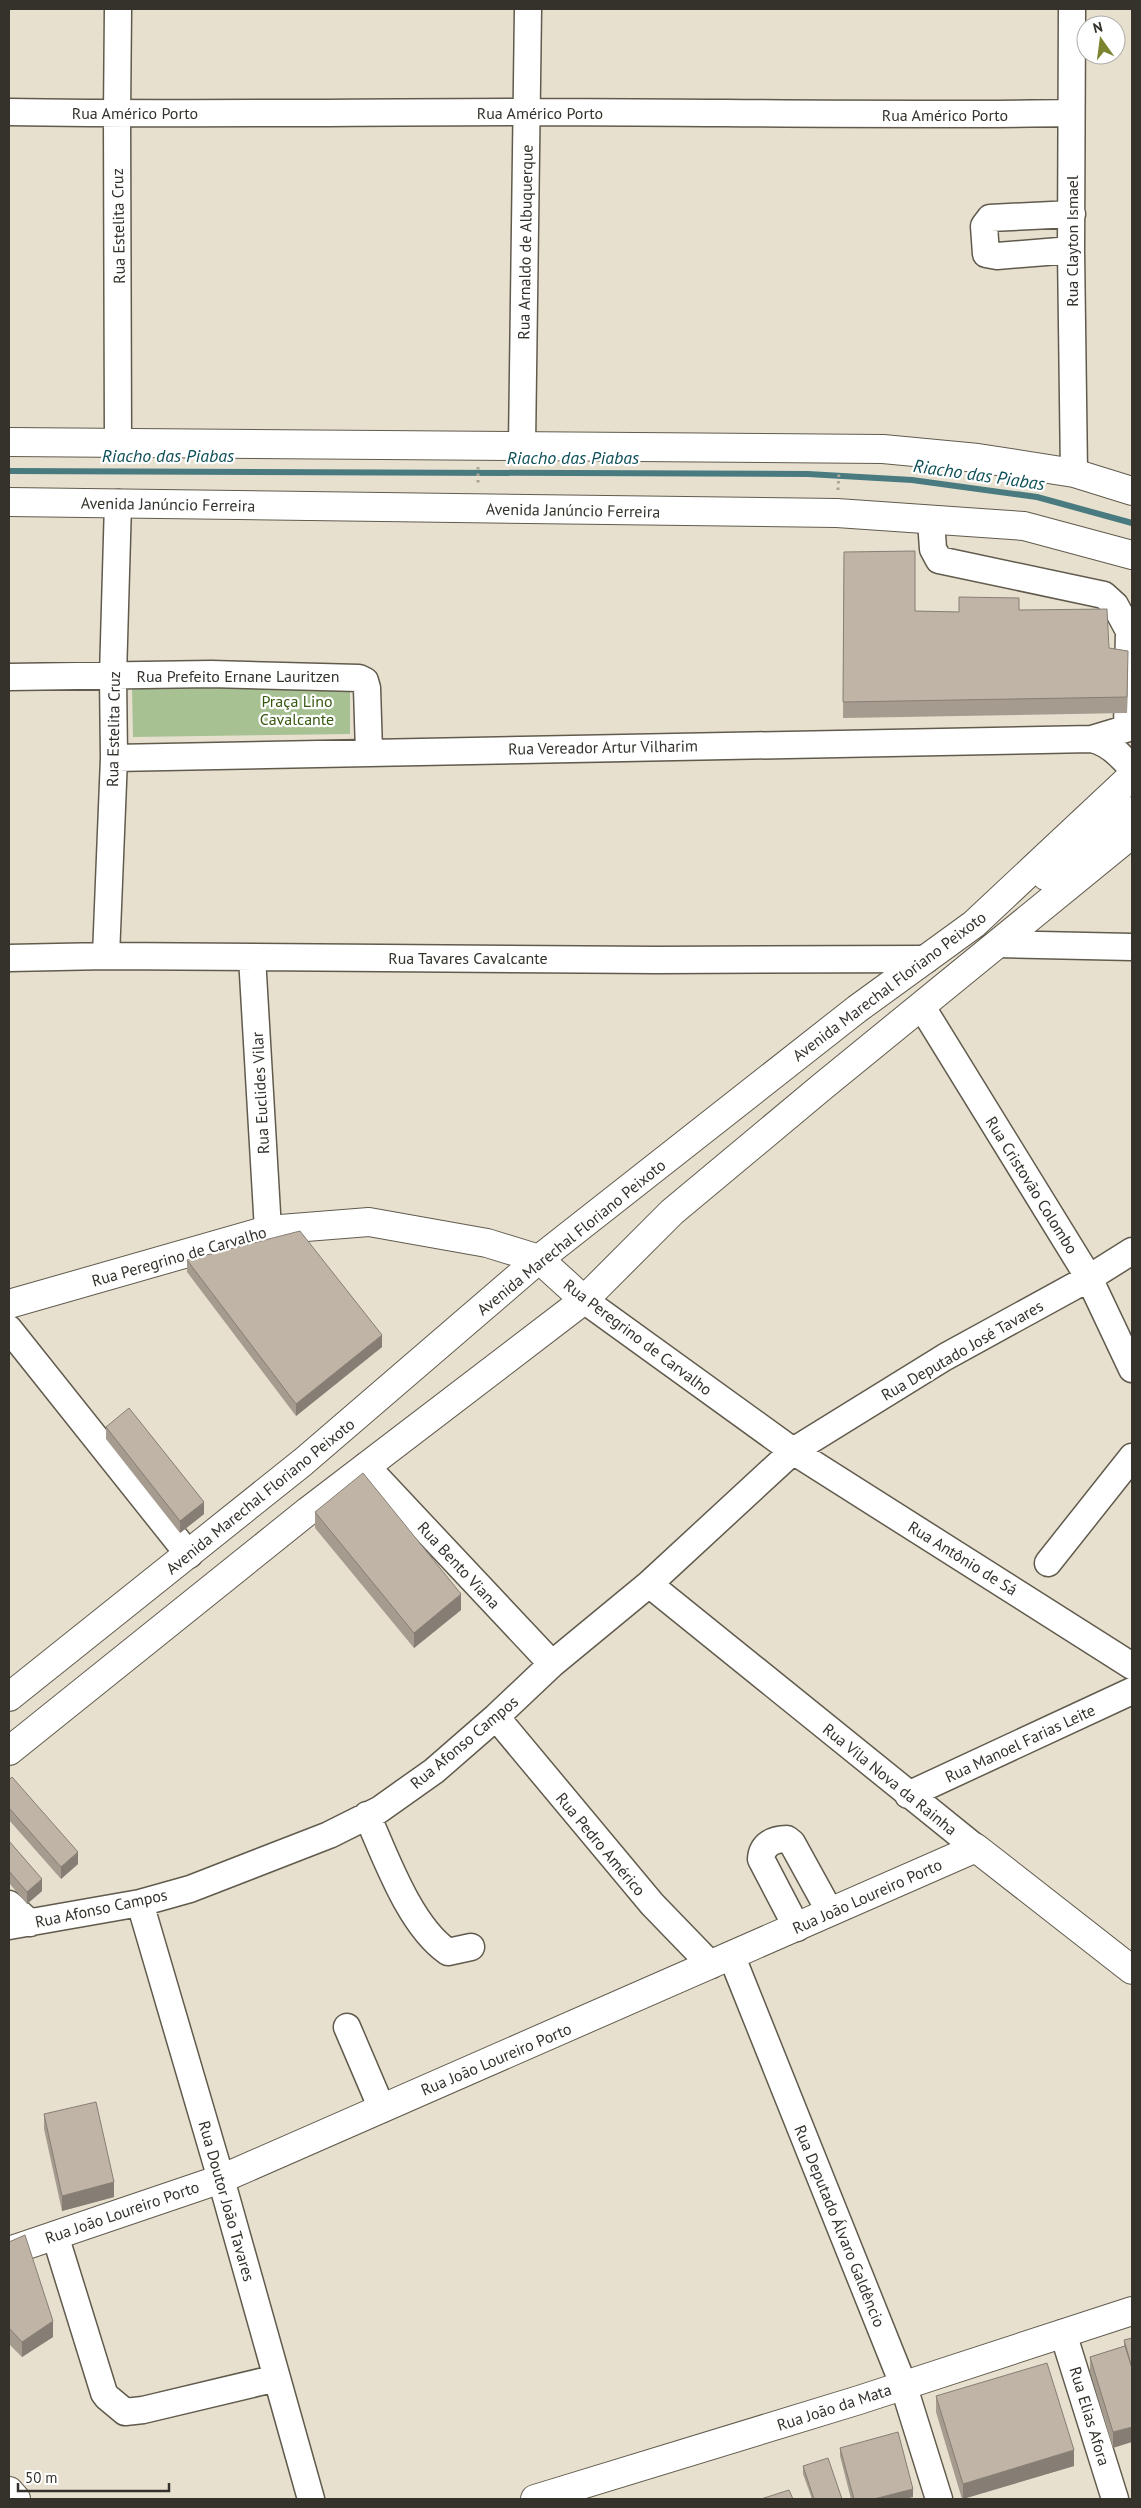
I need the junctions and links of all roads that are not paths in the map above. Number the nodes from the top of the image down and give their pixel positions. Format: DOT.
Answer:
graph roads {
  1 [pos="118,9"];
  2 [pos="528,9"];
  3 [pos="1072,9"];
  4 [pos="9,112"];
  5 [pos="528,112"];
  6 [pos="1071,113"];
  7 [pos="116,114"];
  8 [pos="1072,214"];
  9 [pos="1071,250"];
  10 [pos="9,442"];
  11 [pos="118,443"];
  12 [pos="522,445"];
  13 [pos="1074,473"];
  14 [pos="1132,491"];
  15 [pos="9,502"];
  16 [pos="118,503"];
  17 [pos="931,520"];
  18 [pos="1128,556"];
  19 [pos="114,676"];
  20 [pos="9,677"];
  21 [pos="1130,728"];
  22 [pos="1092,738"];
  23 [pos="369,752"];
  24 [pos="114,758"];
  25 [pos="1131,774"];
  26 [pos="1132,811"];
  27 [pos="1132,834"];
  28 [pos="974,924"];
  29 [pos="998,944"];
  30 [pos="1132,947"];
  31 [pos="106,956"];
  32 [pos="252,957"];
  33 [pos="9,958"];
  34 [pos="927,958"];
  35 [pos="922,1007"];
  36 [pos="268,1230"];
  37 [pos="1132,1251"];
  38 [pos="539,1259"];
  39 [pos="1089,1278"];
  40 [pos="584,1300"];
  41 [pos="9,1304"];
  42 [pos="9,1329"];
  43 [pos="1132,1369"];
  44 [pos="793,1451"];
  45 [pos="1132,1457"];
  46 [pos="366,1466"];
  47 [pos="189,1555"];
  48 [pos="1048,1564"];
  49 [pos="649,1584"];
  50 [pos="552,1664"];
  51 [pos="1132,1666"];
  52 [pos="1132,1691"];
  53 [pos="9,1697"];
  54 [pos="496,1717"];
  55 [pos="9,1751"];
  56 [pos="908,1794"];
  57 [pos="368,1816"];
  58 [pos="976,1848"];
  59 [pos="140,1903"];
  60 [pos="9,1904"];
  61 [pos="830,1912"];
  62 [pos="20,1925"];
  63 [pos="797,1928"];
  64 [pos="471,1947"];
  65 [pos="721,1961"];
  66 [pos="1132,1970"];
  67 [pos="347,2027"];
  68 [pos="382,2109"];
  69 [pos="221,2179"];
  70 [pos="55,2234"];
  71 [pos="9,2250"];
  72 [pos="1132,2311"];
  73 [pos="1132,2329"];
  74 [pos="1066,2341"];
  75 [pos="277,2378"];
  76 [pos="906,2392"];
  77 [pos="9,2491"];
  78 [pos="16,2499"];
  79 [pos="311,2499"];
  80 [pos="534,2499"];
  81 [pos="592,2499"];
  82 [pos="939,2499"];
  83 [pos="1115,2499"];
  1 -- 7 [label="street, Rua Estelita Cruz"];
  2 -- 5 [label="street, Rua Arnaldo de Albuquerque"];
  3 -- 6 [label="street, Rua Clayton Ismael"];
  4 -- 7 [label="street, Rua Américo Porto"];
  5 -- 6 [label="street, Rua Américo Porto"];
  5 -- 7 [label="street, Rua Américo Porto"];
  5 -- 12 [label="street, Rua Arnaldo de Albuquerque"];
  6 -- 8 [label="street, Rua Clayton Ismael"];
  7 -- 11 [label="street, Rua Estelita Cruz"];
  8 -- 9 [label="street, Rua Clayton Ismael"];
  8 -- 9 [label="street"];
  9 -- 13 [label="street, Rua Clayton Ismael"];
  10 -- 11 [label="main road"];
  11 -- 12 [label="main road"];
  12 -- 13 [label="main road"];
  13 -- 14 [label="main road"];
  15 -- 16 [label="main road, Avenida Janúncio Ferreira"];
  16 -- 17 [label="main road, Avenida Janúncio Ferreira"];
  16 -- 19 [label="street, Rua Estelita Cruz"];
  17 -- 18 [label="main road, Avenida Janúncio Ferreira"];
  17 -- 21 [label="street"];
  19 -- 20 [label="street, Rua Prefeito Ernane Lauritzen"];
  19 -- 23 [label="street, Rua Prefeito Ernane Lauritzen"];
  19 -- 24 [label="street, Rua Estelita Cruz"];
  21 -- 22 [label="street, Rua Vereador Artur Vilharim"];
  22 -- 23 [label="street, Rua Vereador Artur Vilharim"];
  22 -- 25 [label="street, Rua Vereador Artur Vilharim"];
  23 -- 24 [label="street, Rua Vereador Artur Vilharim"];
  24 -- 31 [label="street, Rua Estelita Cruz"];
  25 -- 28 [label="main road, Avenida Marechal Floriano Peixoto"];
  26 -- 28 [label="main road"];
  27 -- 29 [label="main road, Avenida Marechal Floriano Peixoto"];
  28 -- 34 [label="main road, Avenida Marechal Floriano Peixoto"];
  29 -- 30 [label="street"];
  29 -- 35 [label="main road, Avenida Marechal Floriano Peixoto"];
  31 -- 32 [label="street, Rua Tavares Cavalcante"];
  31 -- 33 [label="street, Rua Tavares Cavalcante"];
  32 -- 34 [label="street, Rua Tavares Cavalcante"];
  32 -- 36 [label="street, Rua Euclides Vilar"];
  34 -- 38 [label="main road, Avenida Marechal Floriano Peixoto"];
  35 -- 39 [label="street, Rua Cristovão Colombo"];
  35 -- 40 [label="main road, Avenida Marechal Floriano Peixoto"];
  36 -- 38 [label="main road, Rua Peregrino de Carvalho"];
  36 -- 41 [label="main road, Rua Peregrino de Carvalho"];
  37 -- 39 [label="street, Rua Deputado José Tavares"];
  38 -- 40 [label="main road, Rua Peregrino de Carvalho"];
  38 -- 47 [label="main road, Avenida Marechal Floriano Peixoto"];
  39 -- 43 [label="street, Rua Cristovão Colombo"];
  39 -- 44 [label="street, Rua Deputado José Tavares"];
  40 -- 44 [label="street, Rua Peregrino de Carvalho"];
  40 -- 46 [label="main road, Avenida Marechal Floriano Peixoto"];
  42 -- 47 [label="street"];
  44 -- 49 [label="street, Rua Afonso Campos"];
  44 -- 51 [label="street, Rua Antônio de Sá"];
  45 -- 48 [label="street"];
  46 -- 50 [label="street, Rua Bento Viana"];
  46 -- 55 [label="main road, Avenida Marechal Floriano Peixoto"];
  47 -- 53 [label="main road, Avenida Marechal Floriano Peixoto"];
  49 -- 50 [label="street, Rua Afonso Campos"];
  49 -- 56 [label="street, Rua Vila Nova da Rainha"];
  50 -- 54 [label="street, Rua Afonso Campos"];
  52 -- 56 [label="street, Rua Manoel Farias Leite"];
  54 -- 57 [label="street, Rua Afonso Campos"];
  54 -- 65 [label="street, Rua Pedro Américo"];
  56 -- 58 [label="street, Rua Vila Nova da Rainha"];
  57 -- 59 [label="street, Rua Afonso Campos"];
  57 -- 64 [label="street"];
  58 -- 61 [label="main road, Rua João Loureiro Porto"];
  58 -- 66 [label="main road, Rua Vila Nova da Rainha"];
  59 -- 62 [label="street, Rua Afonso Campos"];
  59 -- 69 [label="street, Rua Doutor João Tavares"];
  60 -- 62 [label="street"];
  61 -- 63 [label="main road, Rua João Loureiro Porto"];
  61 -- 63 [label="street"];
  63 -- 65 [label="main road, Rua João Loureiro Porto"];
  65 -- 68 [label="main road, Rua João Loureiro Porto"];
  65 -- 76 [label="street, Rua Deputado Álvaro Galdêncio"];
  67 -- 68 [label="street"];
  68 -- 69 [label="main road, Rua João Loureiro Porto"];
  69 -- 70 [label="main road, Rua João Loureiro Porto"];
  69 -- 75 [label="street, Rua Doutor João Tavares"];
  70 -- 71 [label="main road, Rua João Loureiro Porto"];
  70 -- 75 [label="street"];
  72 -- 74 [label="main road, Rua João da Mata"];
  73 -- 74 [label="main road, Rua João da Mata"];
  74 -- 76 [label="main road, Rua João da Mata"];
  74 -- 83 [label="street, Rua Elias Afora"];
  75 -- 79 [label="street, Rua Doutor João Tavares"];
  76 -- 80 [label="main road, Rua João da Mata"];
  76 -- 81 [label="main road, Rua João da Mata"];
  76 -- 82 [label="street, Rua Deputado Álvaro Galdêncio"];
  77 -- 78 [label="main road"];
}
